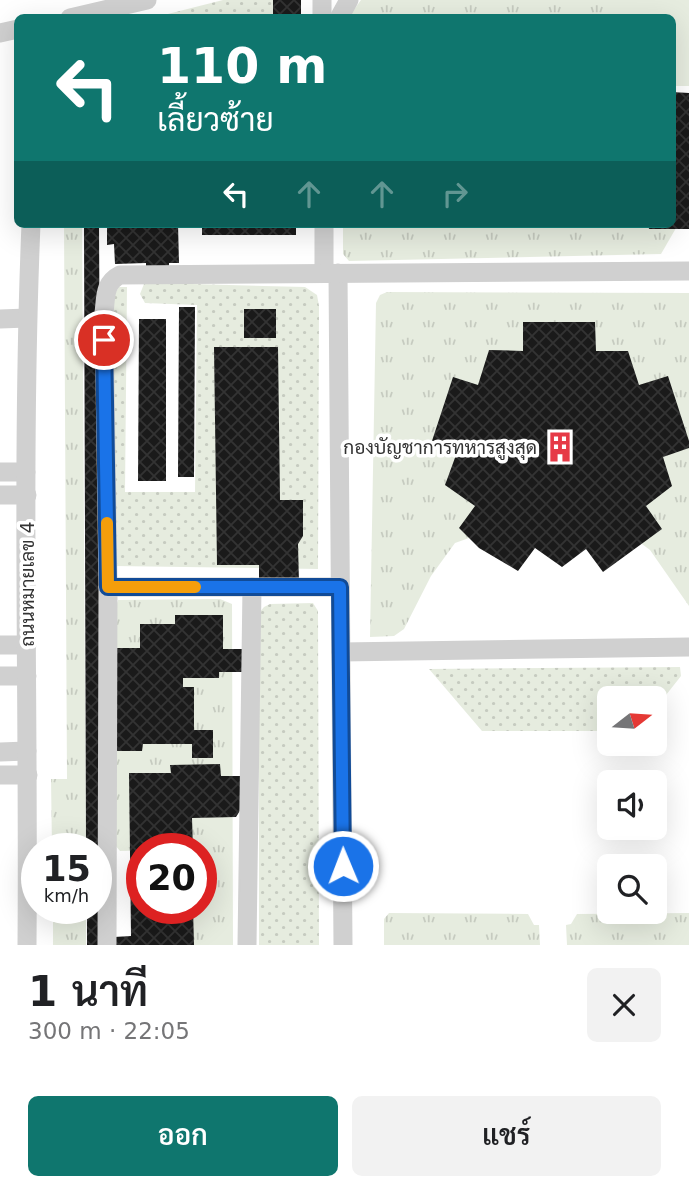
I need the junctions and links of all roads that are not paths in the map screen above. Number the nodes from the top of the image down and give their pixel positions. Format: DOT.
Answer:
graph roads {
  1 [pos="148,0"];
  2 [pos="87,14"];
  3 [pos="31,228"];
  4 [pos="325,228"];
  5 [pos="689,271"];
  6 [pos="331,273"];
  7 [pos="27,318"];
  8 [pos="0,319"];
  9 [pos="0,472"];
  10 [pos="26,472"];
  11 [pos="0,495"];
  12 [pos="27,495"];
  13 [pos="108,587"];
  14 [pos="252,587"];
  15 [pos="340,587"];
  16 [pos="0,645"];
  17 [pos="27,645"];
  18 [pos="689,647"];
  19 [pos="341,652"];
  20 [pos="0,676"];
  21 [pos="27,676"];
  22 [pos="27,751"];
  23 [pos="0,752"];
  24 [pos="0,775"];
  25 [pos="28,775"];
  26 [pos="27,945"];
  27 [pos="107,945"];
  28 [pos="247,945"];
  29 [pos="343,945"];
  1 -- 2 [label="street"];
  3 -- 7 [label="street, ถนนหมายเลข 4"];
  4 -- 6 [label="street"];
  5 -- 6 [label="street"];
  6 -- 13 [label="street"];
  6 -- 15 [label="street"];
  7 -- 8 [label="street"];
  7 -- 10 [label="street, ถนนหมายเลข 4"];
  9 -- 10 [label="street"];
  10 -- 12 [label="street, ถนนหมายเลข 4"];
  11 -- 12 [label="street"];
  12 -- 17 [label="street, ถนนหมายเลข 4"];
  13 -- 14 [label="street"];
  13 -- 27 [label="street"];
  14 -- 15 [label="street"];
  14 -- 28 [label="street"];
  15 -- 19 [label="street"];
  16 -- 17 [label="street"];
  17 -- 21 [label="street, ถนนหมายเลข 4"];
  18 -- 19 [label="street"];
  19 -- 29 [label="street"];
  20 -- 21 [label="street"];
  21 -- 22 [label="street, ถนนหมายเลข 4"];
  22 -- 23 [label="street"];
  22 -- 25 [label="street, ถนนหมายเลข 4"];
  24 -- 25 [label="street"];
  25 -- 26 [label="street, ถนนหมายเลข 4"];
}
